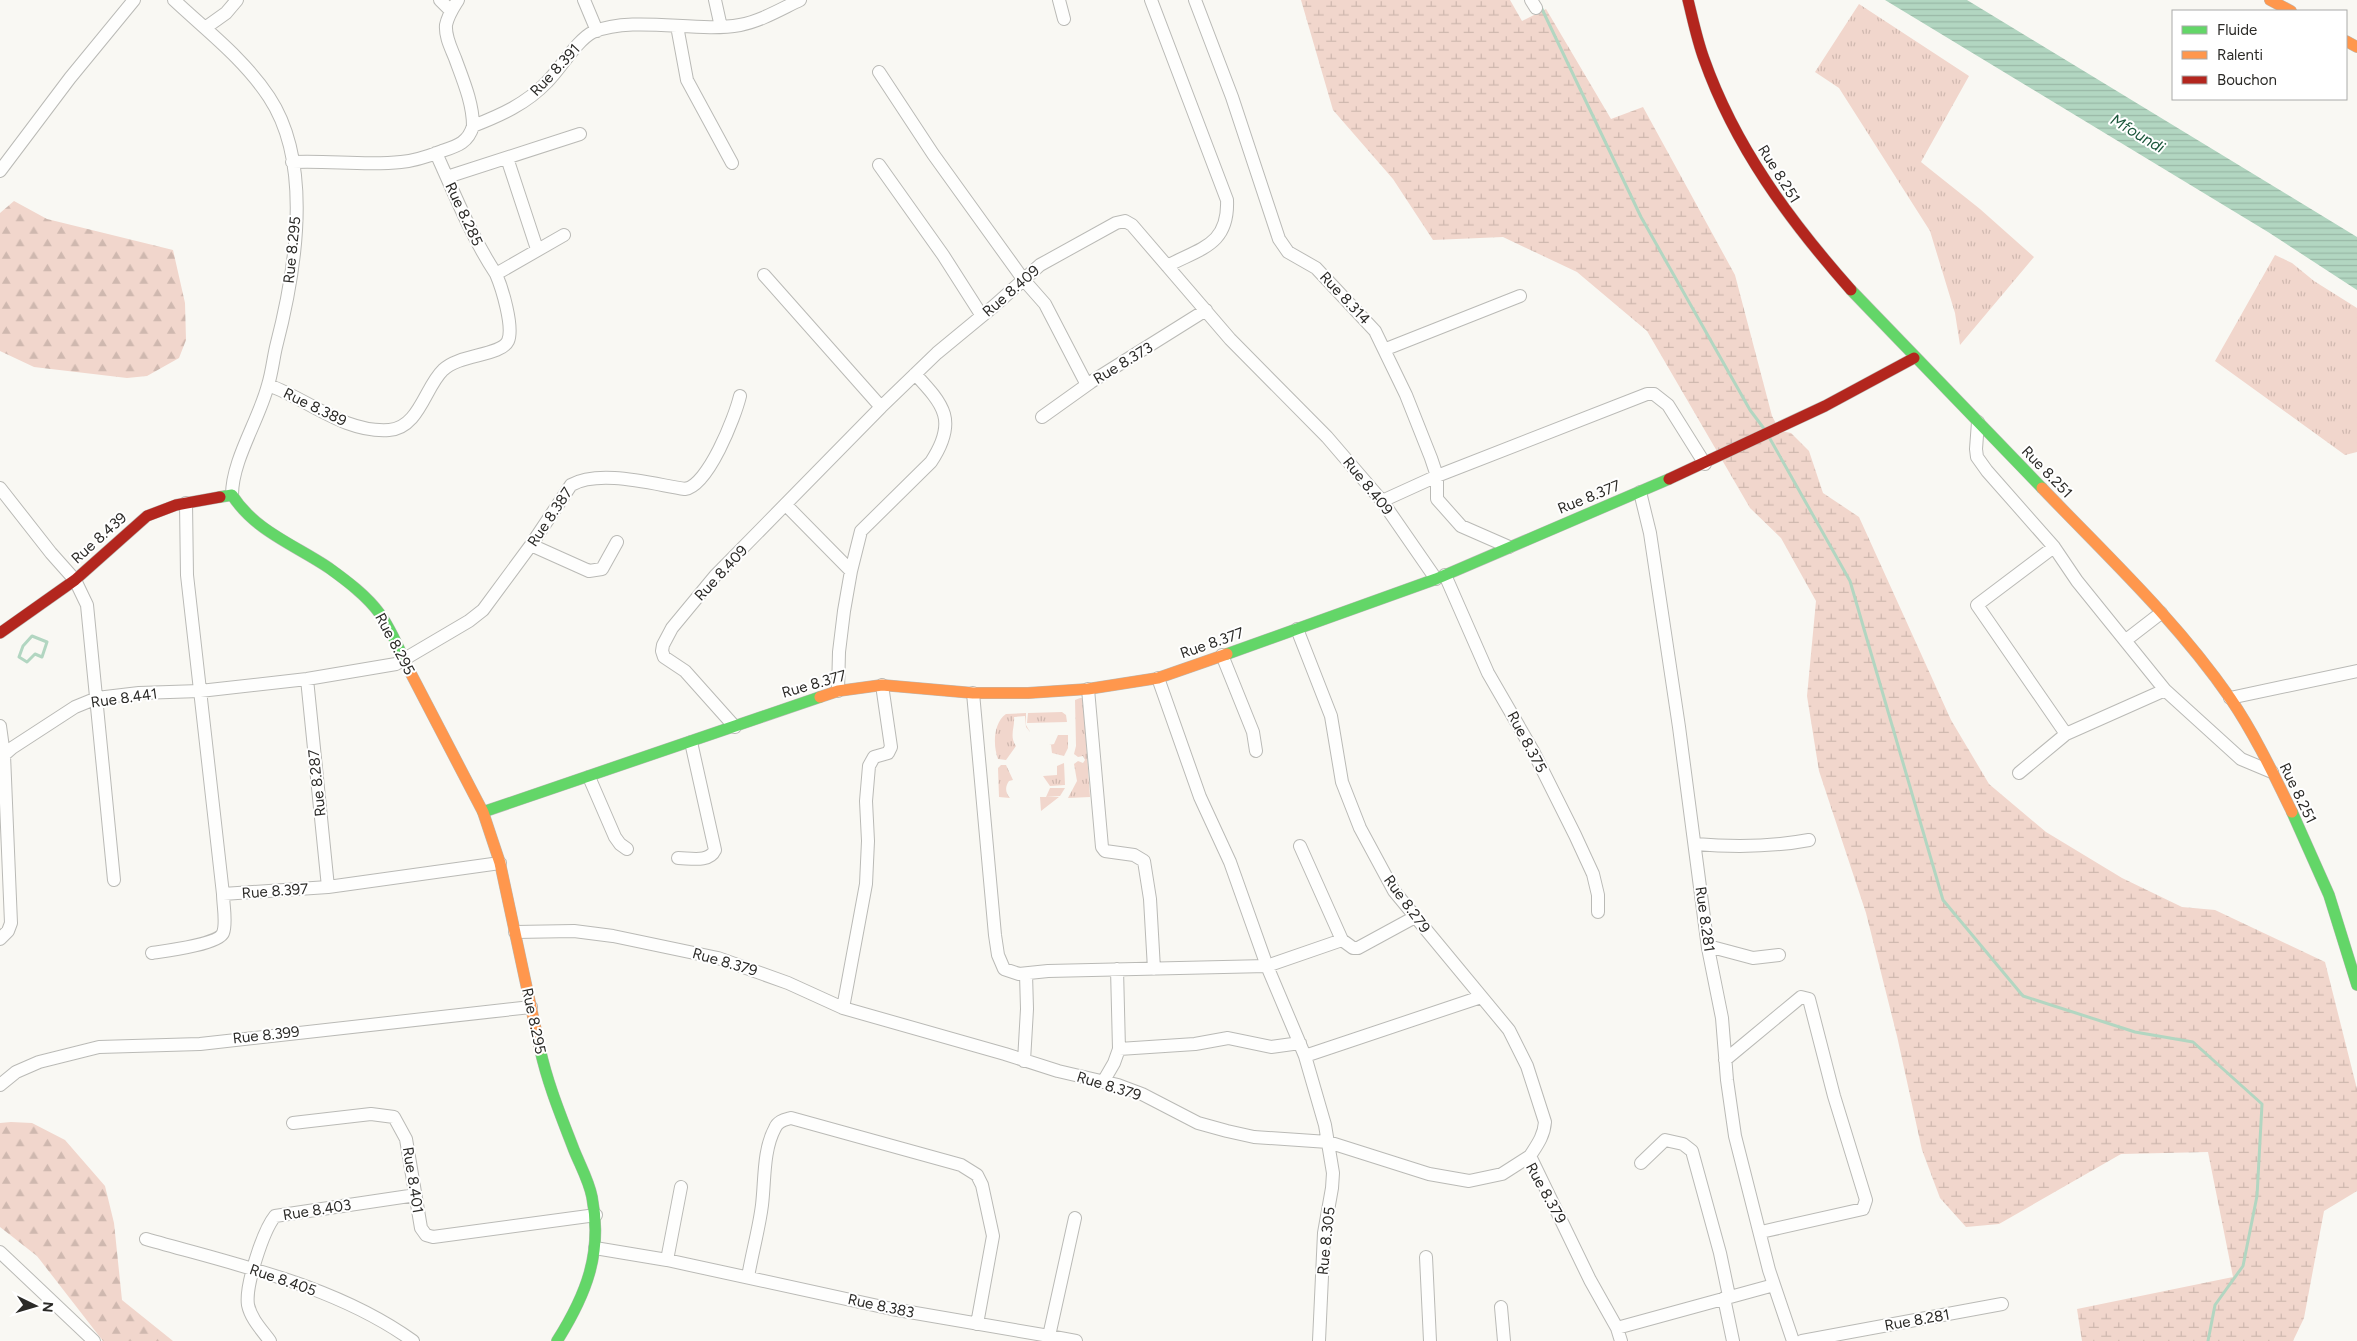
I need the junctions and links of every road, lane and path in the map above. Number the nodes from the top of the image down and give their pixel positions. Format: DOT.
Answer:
graph roads {
  1 [pos="134,0"];
  2 [pos="174,0"];
  3 [pos="237,0"];
  4 [pos="440,0"];
  5 [pos="584,0"];
  6 [pos="715,0"];
  7 [pos="800,0"];
  8 [pos="1059,0"];
  9 [pos="1151,0"];
  10 [pos="1195,0"];
  11 [pos="1688,0"];
  12 [pos="2270,0"];
  13 [pos="454,5"];
  14 [pos="2289,10"];
  15 [pos="1064,19"];
  16 [pos="677,26"];
  17 [pos="722,26"];
  18 [pos="205,28"];
  19 [pos="597,32"];
  20 [pos="879,72"];
  21 [pos="473,126"];
  22 [pos="580,134"];
  23 [pos="436,153"];
  24 [pos="506,158"];
  25 [pos="292,162"];
  26 [pos="732,163"];
  27 [pos="879,165"];
  28 [pos="0,171"];
  29 [pos="447,177"];
  30 [pos="564,234"];
  31 [pos="537,249"];
  32 [pos="1167,266"];
  33 [pos="496,274"];
  34 [pos="764,275"];
  35 [pos="1023,279"];
  36 [pos="1520,296"];
  37 [pos="1206,310"];
  38 [pos="982,316"];
  39 [pos="1386,349"];
  40 [pos="1914,358"];
  41 [pos="915,374"];
  42 [pos="268,385"];
  43 [pos="1087,385"];
  44 [pos="740,396"];
  45 [pos="881,407"];
  46 [pos="1042,417"];
  47 [pos="1978,422"];
  48 [pos="1705,464"];
  49 [pos="1437,476"];
  50 [pos="0,488"];
  51 [pos="1640,492"];
  52 [pos="232,495"];
  53 [pos="1382,501"];
  54 [pos="186,503"];
  55 [pos="786,505"];
  56 [pos="616,542"];
  57 [pos="531,546"];
  58 [pos="1509,547"];
  59 [pos="2054,547"];
  60 [pos="851,571"];
  61 [pos="1440,577"];
  62 [pos="76,580"];
  63 [pos="2161,613"];
  64 [pos="1297,629"];
  65 [pos="0,634"];
  66 [pos="2126,640"];
  67 [pos="1222,655"];
  68 [pos="404,659"];
  69 [pos="2357,671"];
  70 [pos="1158,678"];
  71 [pos="306,679"];
  72 [pos="882,685"];
  73 [pos="1088,689"];
  74 [pos="2165,690"];
  75 [pos="200,691"];
  76 [pos="838,691"];
  77 [pos="972,692"];
  78 [pos="97,698"];
  79 [pos="2230,698"];
  80 [pos="0,726"];
  81 [pos="735,727"];
  82 [pos="2066,734"];
  83 [pos="691,742"];
  84 [pos="1256,751"];
  85 [pos="2,756"];
  86 [pos="2272,772"];
  87 [pos="2019,773"];
  88 [pos="589,777"];
  89 [pos="483,812"];
  90 [pos="1809,840"];
  91 [pos="1695,844"];
  92 [pos="1300,846"];
  93 [pos="626,849"];
  94 [pos="678,858"];
  95 [pos="500,863"];
  96 [pos="114,880"];
  97 [pos="328,887"];
  98 [pos="223,894"];
  99 [pos="1598,912"];
  100 [pos="1415,917"];
  101 [pos="515,932"];
  102 [pos="0,939"];
  103 [pos="1342,940"];
  104 [pos="1708,946"];
  105 [pos="152,953"];
  106 [pos="1779,955"];
  107 [pos="1267,966"];
  108 [pos="1154,969"];
  109 [pos="1117,970"];
  110 [pos="1026,974"];
  111 [pos="2357,985"];
  112 [pos="1482,997"];
  113 [pos="531,1007"];
  114 [pos="843,1008"];
  115 [pos="1300,1043"];
  116 [pos="1119,1049"];
  117 [pos="1306,1056"];
  118 [pos="1024,1060"];
  119 [pos="1725,1060"];
  120 [pos="4,1081"];
  121 [pos="1103,1082"];
  122 [pos="293,1123"];
  123 [pos="1328,1142"];
  124 [pos="1530,1156"];
  125 [pos="1641,1163"];
  126 [pos="681,1187"];
  127 [pos="416,1195"];
  128 [pos="596,1215"];
  129 [pos="1075,1218"];
  130 [pos="1761,1232"];
  131 [pos="146,1238"];
  132 [pos="595,1248"];
  133 [pos="0,1252"];
  134 [pos="1426,1257"];
  135 [pos="667,1260"];
  136 [pos="254,1270"];
  137 [pos="748,1277"];
  138 [pos="1774,1285"];
  139 [pos="1726,1297"];
  140 [pos="2002,1304"];
  141 [pos="1501,1306"];
  142 [pos="976,1324"];
  143 [pos="1617,1328"];
  144 [pos="1049,1336"];
  145 [pos="94,1341"];
  146 [pos="270,1341"];
  147 [pos="413,1341"];
  148 [pos="557,1341"];
  149 [pos="1076,1341"];
  150 [pos="1319,1341"];
  151 [pos="1430,1341"];
  152 [pos="1504,1341"];
  153 [pos="1621,1341"];
  154 [pos="1733,1341"];
  155 [pos="1793,1341"];
  156 [pos="1802,1341"];
  1 -- 28 [label="street"];
  2 -- 18 [label="street, Rue 8.295"];
  3 -- 18 [label="street"];
  4 -- 13 [label="street"];
  5 -- 19 [label="street"];
  6 -- 17 [label="street"];
  7 -- 17 [label="street, Rue 8.391"];
  8 -- 15 [label="street"];
  9 -- 32 [label="street"];
  10 -- 39 [label="street, Rue 8.314"];
  11 -- 40 [label="main road, Rue 8.251"];
  12 -- 14 [label="main road"];
  13 -- 21 [label="street"];
  16 -- 17 [label="street, Rue 8.391"];
  16 -- 19 [label="street, Rue 8.391"];
  16 -- 26 [label="street"];
  18 -- 25 [label="street, Rue 8.295"];
  19 -- 21 [label="street, Rue 8.391"];
  20 -- 35 [label="street"];
  21 -- 23 [label="street"];
  22 -- 24 [label="street"];
  23 -- 25 [label="street"];
  23 -- 29 [label="street, Rue 8.285"];
  24 -- 29 [label="street"];
  24 -- 31 [label="street"];
  25 -- 42 [label="street, Rue 8.295"];
  27 -- 38 [label="street"];
  29 -- 33 [label="street, Rue 8.285"];
  30 -- 31 [label="street"];
  31 -- 33 [label="street"];
  32 -- 35 [label="street, Rue 8.409"];
  32 -- 37 [label="street, Rue 8.409"];
  33 -- 42 [label="street, Rue 8.389"];
  34 -- 45 [label="street"];
  35 -- 38 [label="street, Rue 8.409"];
  35 -- 43 [label="street"];
  36 -- 39 [label="street"];
  37 -- 43 [label="street, Rue 8.373"];
  37 -- 53 [label="street, Rue 8.409"];
  38 -- 41 [label="street, Rue 8.409"];
  39 -- 49 [label="street, Rue 8.314"];
  40 -- 47 [label="main road, Rue 8.251"];
  40 -- 48 [label="main road, Rue 8.377"];
  41 -- 45 [label="street, Rue 8.409"];
  41 -- 60 [label="street"];
  42 -- 52 [label="street, Rue 8.295"];
  43 -- 46 [label="street, Rue 8.373"];
  44 -- 57 [label="street, Rue 8.387"];
  45 -- 55 [label="street, Rue 8.409"];
  47 -- 59 [label="street"];
  47 -- 63 [label="main road, Rue 8.251"];
  48 -- 49 [label="street"];
  48 -- 51 [label="main road, Rue 8.377"];
  49 -- 53 [label="street"];
  49 -- 58 [label="street, Rue 8.314"];
  50 -- 62 [label="street"];
  51 -- 58 [label="main road, Rue 8.377"];
  51 -- 91 [label="street, Rue 8.281"];
  52 -- 54 [label="main road, Rue 8.439"];
  52 -- 68 [label="main road, Rue 8.295"];
  53 -- 61 [label="street, Rue 8.409"];
  54 -- 62 [label="main road, Rue 8.439"];
  54 -- 75 [label="street, Rue 8.397"];
  55 -- 60 [label="street"];
  55 -- 81 [label="street, Rue 8.409"];
  56 -- 57 [label="street"];
  57 -- 68 [label="street, Rue 8.387"];
  58 -- 61 [label="main road, Rue 8.377"];
  59 -- 66 [label="street"];
  59 -- 82 [label="street"];
  60 -- 76 [label="street"];
  61 -- 64 [label="main road, Rue 8.377"];
  61 -- 99 [label="street, Rue 8.375"];
  62 -- 65 [label="main road, Rue 8.439"];
  62 -- 78 [label="street"];
  63 -- 66 [label="street"];
  63 -- 79 [label="main road, Rue 8.251"];
  64 -- 67 [label="main road, Rue 8.377"];
  64 -- 100 [label="street, Rue 8.279"];
  66 -- 74 [label="street"];
  67 -- 70 [label="main road, Rue 8.377"];
  67 -- 84 [label="street"];
  68 -- 71 [label="street, Rue 8.441"];
  68 -- 89 [label="main road, Rue 8.295"];
  69 -- 79 [label="street"];
  70 -- 73 [label="main road, Rue 8.377"];
  70 -- 107 [label="street, Rue 8.305"];
  71 -- 75 [label="street, Rue 8.441"];
  71 -- 97 [label="street, Rue 8.287"];
  72 -- 76 [label="main road, Rue 8.377"];
  72 -- 77 [label="main road, Rue 8.377"];
  72 -- 114 [label="street"];
  73 -- 77 [label="main road, Rue 8.377"];
  73 -- 108 [label="street"];
  74 -- 82 [label="street"];
  74 -- 86 [label="street"];
  75 -- 78 [label="street, Rue 8.441"];
  75 -- 98 [label="street, Rue 8.397"];
  76 -- 81 [label="main road, Rue 8.377"];
  77 -- 110 [label="street"];
  78 -- 85 [label="street, Rue 8.441"];
  78 -- 96 [label="street"];
  79 -- 86 [label="main road, Rue 8.251"];
  80 -- 85 [label="street"];
  81 -- 83 [label="main road, Rue 8.377"];
  82 -- 87 [label="street"];
  83 -- 88 [label="main road, Rue 8.377"];
  83 -- 94 [label="street"];
  85 -- 102 [label="street"];
  86 -- 111 [label="main road, Rue 8.251"];
  88 -- 89 [label="main road, Rue 8.377"];
  88 -- 93 [label="street"];
  89 -- 95 [label="main road, Rue 8.295"];
  90 -- 91 [label="street"];
  91 -- 104 [label="street, Rue 8.281"];
  92 -- 103 [label="street"];
  95 -- 97 [label="street, Rue 8.397"];
  95 -- 101 [label="main road, Rue 8.295"];
  97 -- 98 [label="street, Rue 8.397"];
  98 -- 105 [label="street"];
  100 -- 103 [label="street"];
  100 -- 112 [label="street, Rue 8.279"];
  101 -- 113 [label="main road, Rue 8.295"];
  101 -- 114 [label="street, Rue 8.379"];
  103 -- 107 [label="street"];
  104 -- 106 [label="street"];
  104 -- 119 [label="street, Rue 8.281"];
  107 -- 108 [label="street"];
  107 -- 115 [label="street, Rue 8.305"];
  108 -- 109 [label="street"];
  109 -- 110 [label="street"];
  109 -- 116 [label="street"];
  110 -- 118 [label="street"];
  112 -- 117 [label="street"];
  112 -- 124 [label="street, Rue 8.279"];
  113 -- 120 [label="street, Rue 8.399"];
  113 -- 128 [label="main road, Rue 8.295"];
  114 -- 118 [label="street, Rue 8.379"];
  115 -- 116 [label="street"];
  115 -- 117 [label="street, Rue 8.305"];
  116 -- 121 [label="street"];
  117 -- 123 [label="street, Rue 8.305"];
  118 -- 121 [label="street, Rue 8.379"];
  119 -- 130 [label="street, Rue 8.281"];
  119 -- 130 [label="street"];
  121 -- 123 [label="street, Rue 8.379"];
  122 -- 127 [label="street, Rue 8.401"];
  123 -- 124 [label="street, Rue 8.379"];
  123 -- 150 [label="street, Rue 8.305"];
  124 -- 143 [label="street, Rue 8.379"];
  125 -- 139 [label="street"];
  126 -- 135 [label="street"];
  127 -- 128 [label="street, Rue 8.401"];
  127 -- 136 [label="street, Rue 8.403"];
  128 -- 132 [label="main road, Rue 8.295"];
  129 -- 144 [label="street"];
  130 -- 138 [label="street, Rue 8.281"];
  131 -- 136 [label="street, Rue 8.405"];
  132 -- 135 [label="street, Rue 8.383"];
  132 -- 148 [label="main road, Rue 8.295"];
  133 -- 145 [label="street"];
  134 -- 151 [label="street"];
  135 -- 137 [label="street, Rue 8.383"];
  136 -- 146 [label="street"];
  136 -- 147 [label="street, Rue 8.405"];
  137 -- 142 [label="street, Rue 8.383"];
  137 -- 142 [label="street"];
  138 -- 139 [label="street"];
  138 -- 155 [label="street, Rue 8.281"];
  139 -- 143 [label="street"];
  139 -- 154 [label="street"];
  140 -- 156 [label="street, Rue 8.281"];
  141 -- 152 [label="street"];
  142 -- 144 [label="street, Rue 8.383"];
  143 -- 153 [label="street, Rue 8.379"];
  144 -- 149 [label="street, Rue 8.383"];
}
